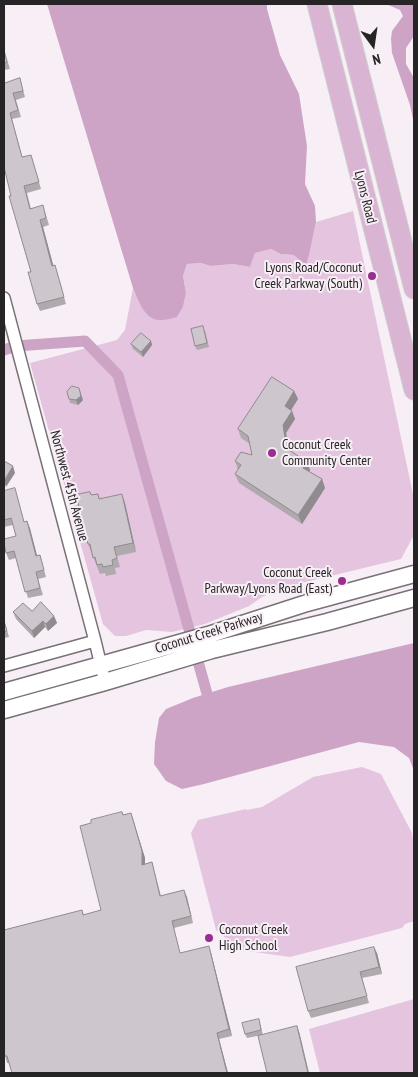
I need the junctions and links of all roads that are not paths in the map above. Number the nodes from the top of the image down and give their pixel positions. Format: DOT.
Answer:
graph roads {
  1 [pos="317,4"];
  2 [pos="342,4"];
  3 [pos="414,289"];
  4 [pos="4,298"];
  5 [pos="414,390"];
  6 [pos="414,574"];
  7 [pos="414,598"];
  8 [pos="95,641"];
  9 [pos="210,642"];
  10 [pos="173,653"];
  11 [pos="100,665"];
  12 [pos="4,666"];
  13 [pos="105,682"];
  14 [pos="4,692"];
  15 [pos="4,710"];
  1 -- 5 [label="main road, Lyons Road"];
  2 -- 3 [label="main road, Lyons Road"];
  4 -- 8 [label="street, Northwest 45th Avenue"];
  6 -- 9 [label="main road, Coconut Creek Parkway"];
  7 -- 9 [label="main road, Coconut Creek Parkway"];
  8 -- 11 [label="street, Northwest 45th Avenue"];
  8 -- 12 [label="street"];
  9 -- 10 [label="main road, Coconut Creek Parkway"];
  10 -- 11 [label="main road, Coconut Creek Parkway"];
  10 -- 13 [label="main road, Coconut Creek Parkway"];
  11 -- 13 [label="street, Northwest 45th Avenue"];
  11 -- 14 [label="main road, Coconut Creek Parkway"];
  13 -- 15 [label="main road, Coconut Creek Parkway"];
}
